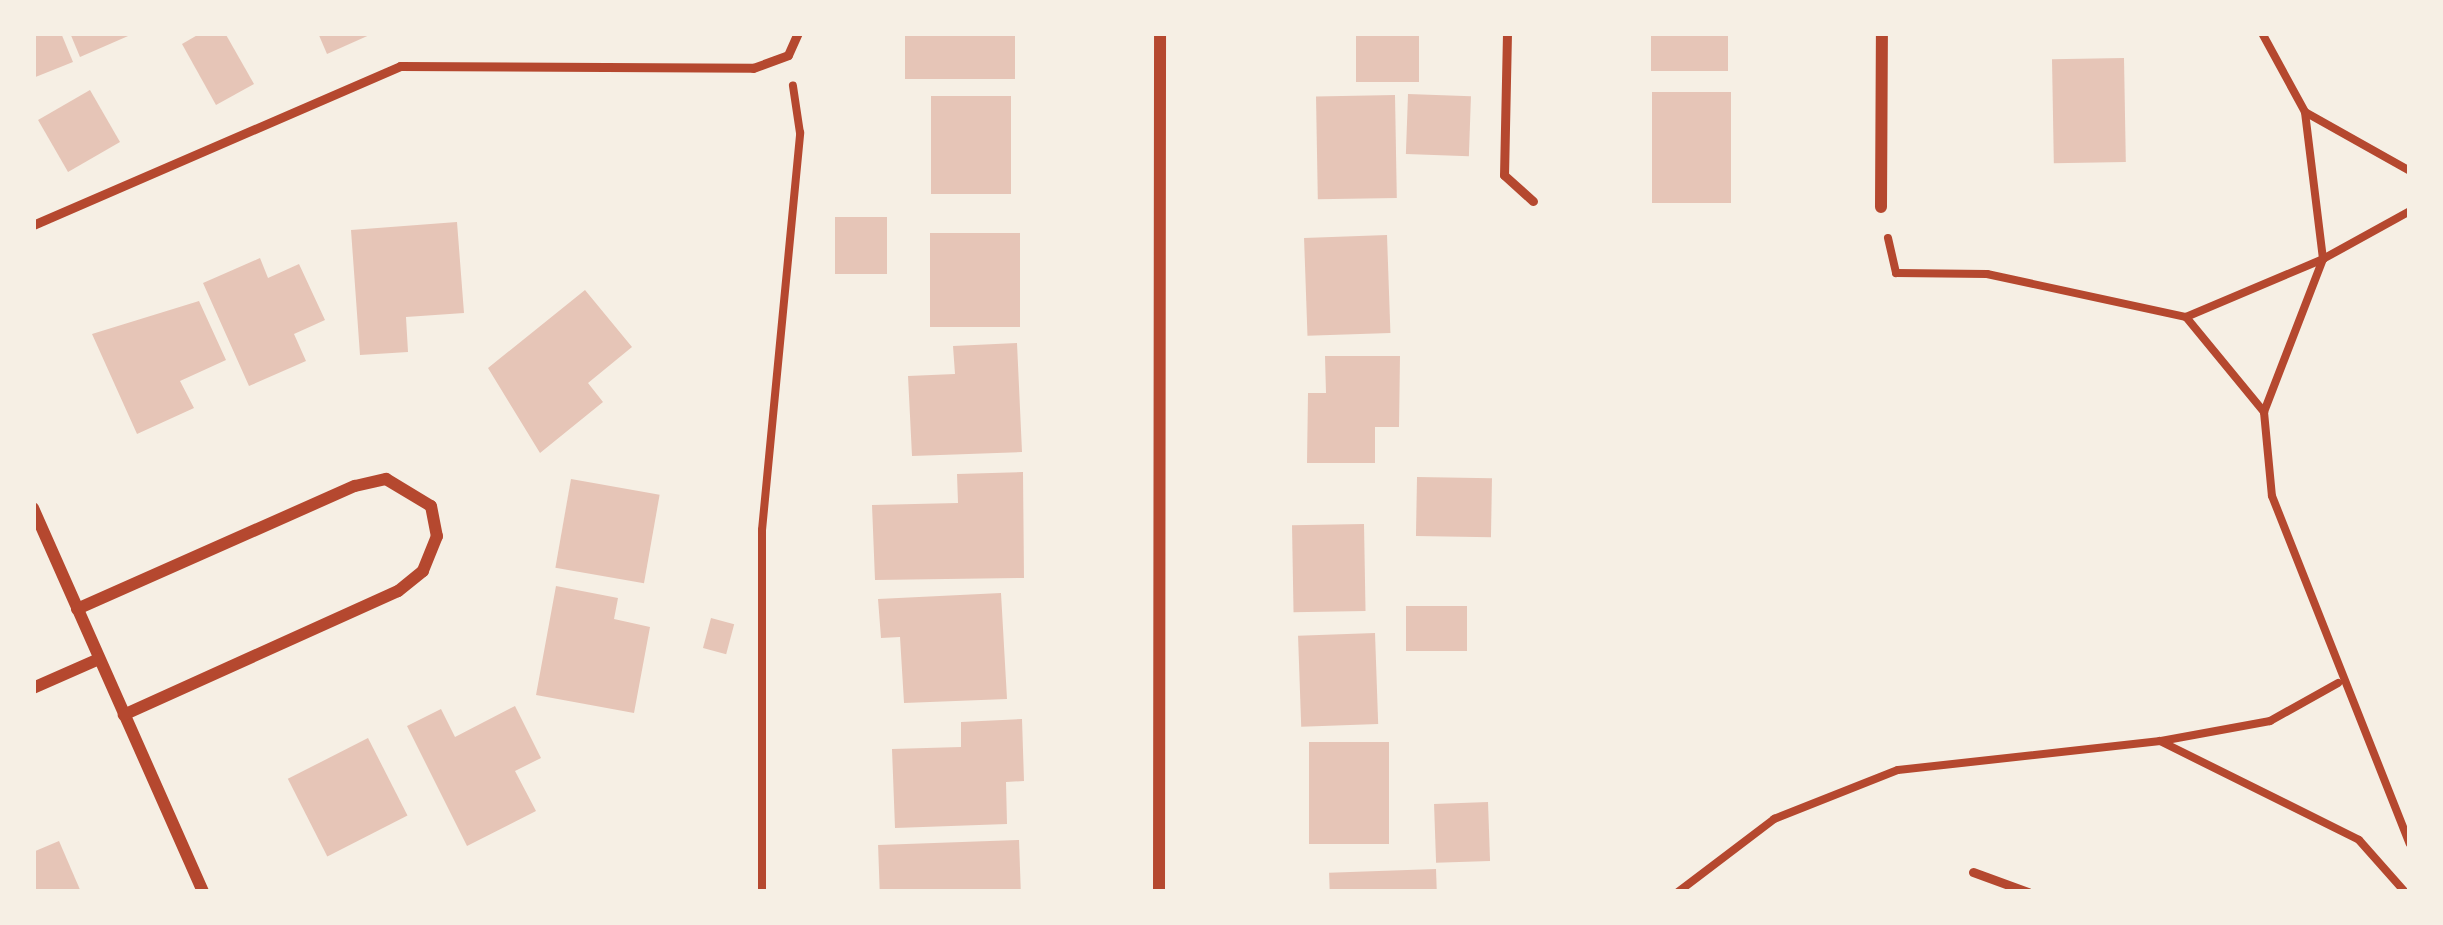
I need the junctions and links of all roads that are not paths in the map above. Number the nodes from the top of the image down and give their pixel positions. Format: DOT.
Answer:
graph roads {
  1 [pos="798,33"];
  2 [pos="1160,33"];
  3 [pos="1507,33"];
  4 [pos="1882,33"];
  5 [pos="1533,201"];
  6 [pos="1881,207"];
  7 [pos="33,226"];
  8 [pos="33,508"];
  9 [pos="77,609"];
  10 [pos="99,659"];
  11 [pos="33,688"];
  12 [pos="124,715"];
  13 [pos="1973,872"];
  14 [pos="203,892"];
  15 [pos="1159,892"];
  16 [pos="2027,892"];
  1 -- 7 [label="lane"];
  2 -- 15 [label="street"];
  3 -- 5 [label="lane"];
  4 -- 6 [label="street"];
  8 -- 9 [label="street"];
  9 -- 10 [label="street"];
  9 -- 12 [label="street"];
  10 -- 11 [label="street"];
  10 -- 12 [label="street"];
  12 -- 14 [label="street"];
  13 -- 16 [label="lane"];
}
